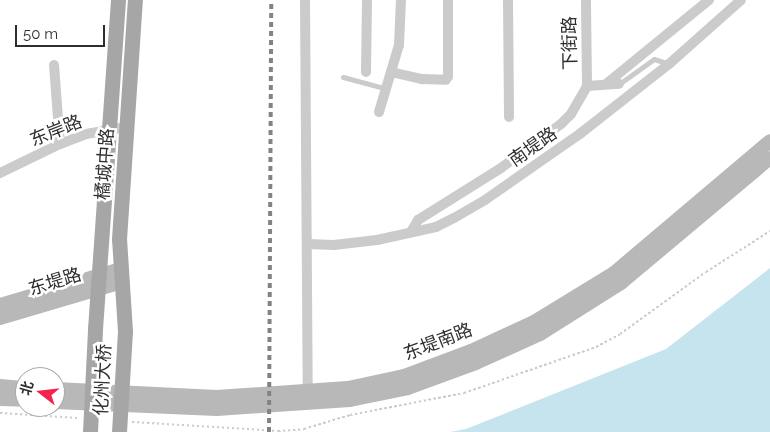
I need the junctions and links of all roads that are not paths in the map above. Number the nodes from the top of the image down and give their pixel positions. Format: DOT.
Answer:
graph roads {
  1 [pos="118,0"];
  2 [pos="135,0"];
  3 [pos="305,0"];
  4 [pos="367,0"];
  5 [pos="401,0"];
  6 [pos="448,0"];
  7 [pos="508,0"];
  8 [pos="586,0"];
  9 [pos="709,0"];
  10 [pos="741,0"];
  11 [pos="669,64"];
  12 [pos="54,65"];
  13 [pos="366,72"];
  14 [pos="391,72"];
  15 [pos="343,77"];
  16 [pos="387,84"];
  17 [pos="606,84"];
  18 [pos="618,84"];
  19 [pos="587,86"];
  20 [pos="379,112"];
  21 [pos="509,117"];
  22 [pos="126,128"];
  23 [pos="109,130"];
  24 [pos="770,141"];
  25 [pos="60,144"];
  26 [pos="770,158"];
  27 [pos="0,174"];
  28 [pos="411,232"];
  29 [pos="308,244"];
  30 [pos="121,276"];
  31 [pos="98,282"];
  32 [pos="0,305"];
  33 [pos="0,318"];
  34 [pos="95,329"];
  35 [pos="125,331"];
  36 [pos="0,386"];
  37 [pos="15,387"];
  38 [pos="65,389"];
  39 [pos="308,398"];
  40 [pos="0,399"];
  41 [pos="15,400"];
  42 [pos="65,402"];
  43 [pos="90,432"];
  44 [pos="119,432"];
  1 -- 23 [label="main road, 橘城中路"];
  2 -- 22 [label="main road, 橘城中路"];
  3 -- 29 [label="street"];
  4 -- 13 [label="street"];
  5 -- 14 [label="street"];
  6 -- 14 [label="street"];
  7 -- 21 [label="street"];
  8 -- 19 [label="street, 下街路"];
  9 -- 17 [label="street"];
  10 -- 11 [label="street, 南堤路"];
  11 -- 18 [label="lane"];
  11 -- 28 [label="street, 南堤路"];
  12 -- 25 [label="street"];
  14 -- 16 [label="street"];
  15 -- 16 [label="lane"];
  16 -- 20 [label="street"];
  17 -- 18 [label="street"];
  17 -- 19 [label="street"];
  19 -- 28 [label="street"];
  22 -- 23 [label="street, 东岸路"];
  22 -- 30 [label="main road, 橘城中路"];
  23 -- 25 [label="street, 东岸路"];
  23 -- 31 [label="main road, 橘城中路"];
  24 -- 39 [label="main road, 东堤南路"];
  25 -- 27 [label="street, 东岸路"];
  26 -- 39 [label="main road, 东堤南路"];
  28 -- 29 [label="street, 南堤路"];
  29 -- 39 [label="street"];
  30 -- 31 [label="main road, 东堤路"];
  30 -- 35 [label="main road, 橘城中路"];
  31 -- 32 [label="main road, 东堤路"];
  31 -- 33 [label="main road, 东堤路"];
  31 -- 34 [label="main road, 橘城中路"];
  34 -- 43 [label="main road, 化州大桥"];
  35 -- 44 [label="main road, 化州大桥"];
  36 -- 37 [label="main road"];
  38 -- 39 [label="main road, 东堤南路"];
  39 -- 42 [label="main road, 东堤南路"];
  40 -- 41 [label="main road"];
}
